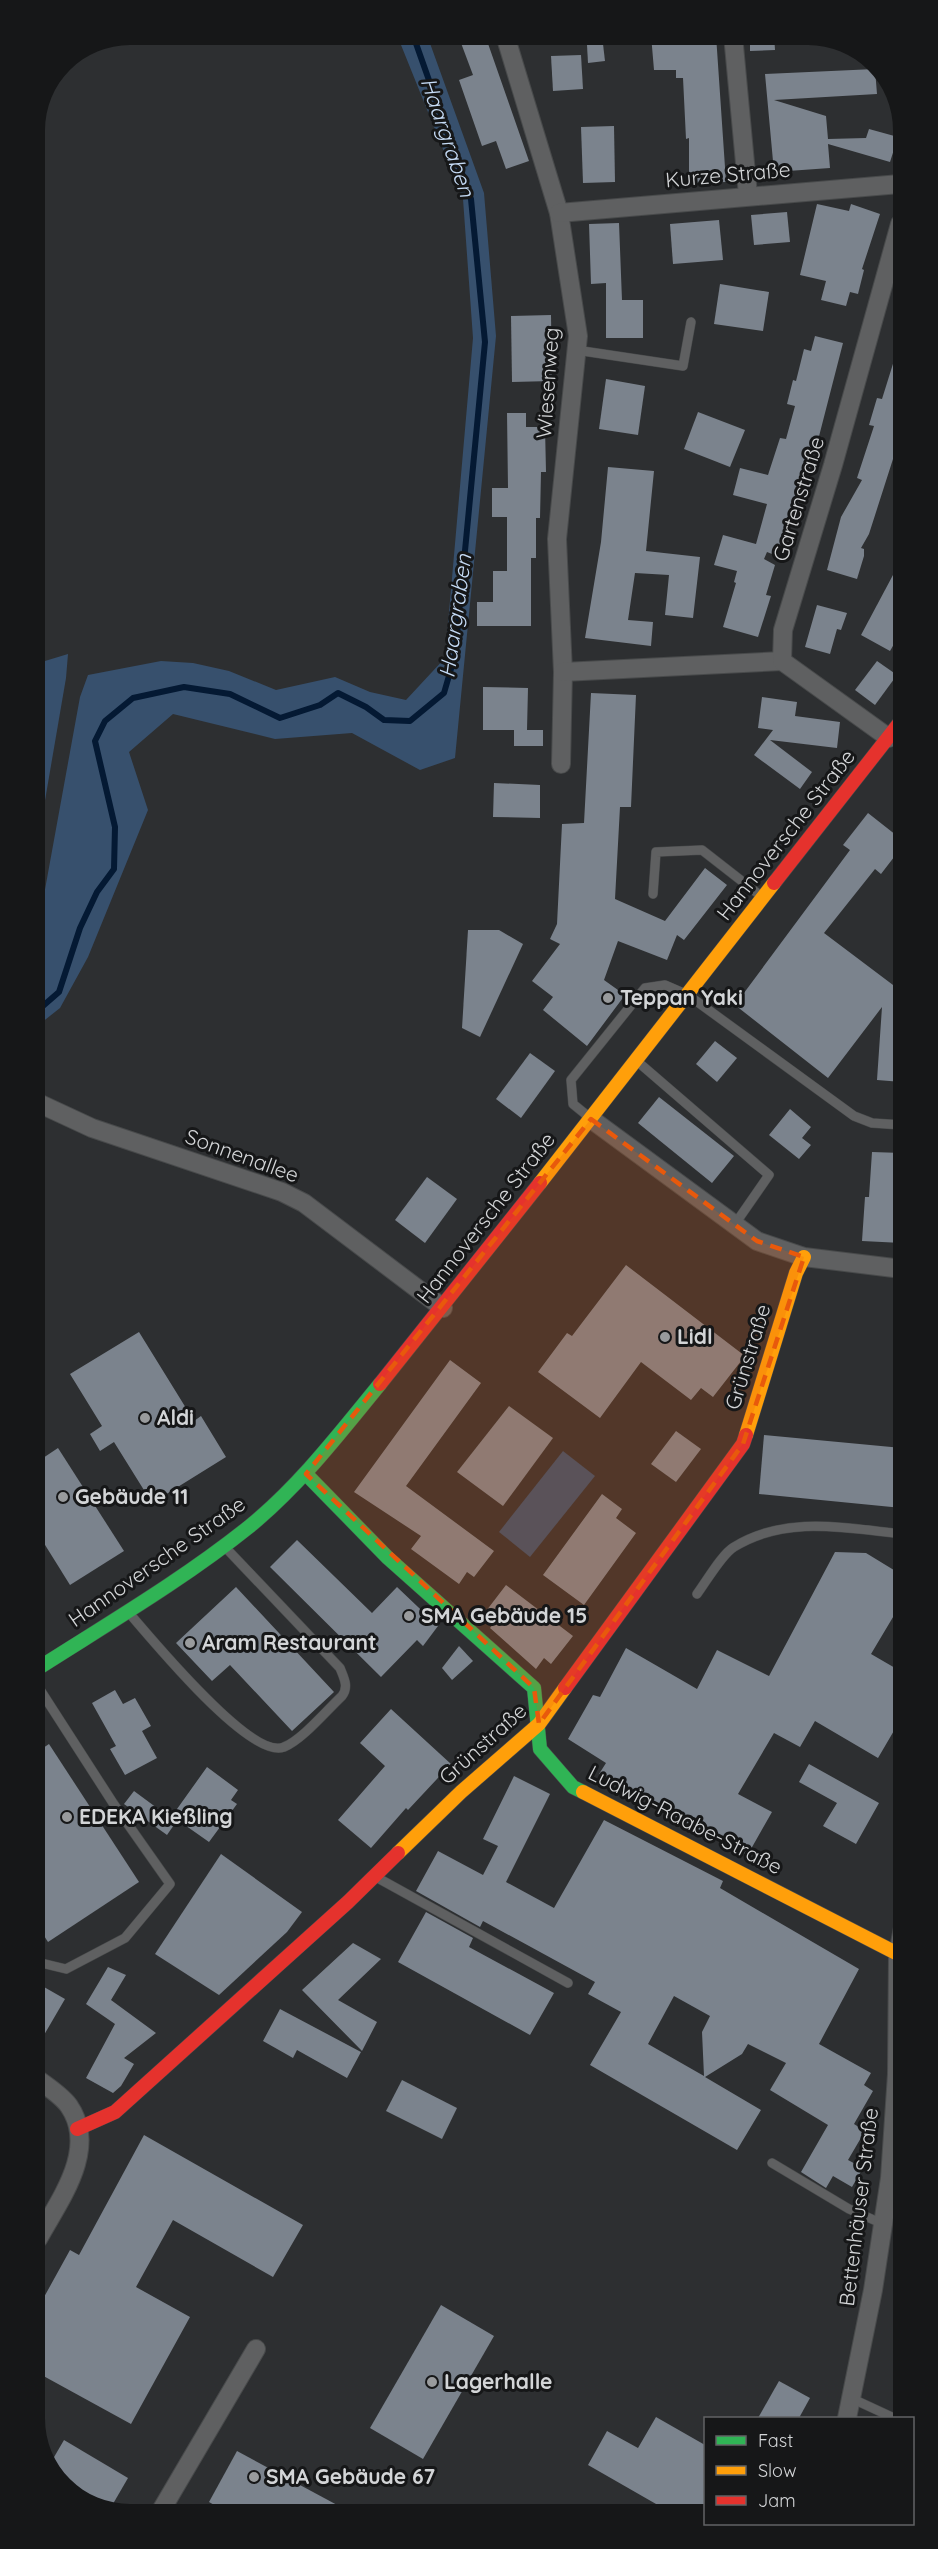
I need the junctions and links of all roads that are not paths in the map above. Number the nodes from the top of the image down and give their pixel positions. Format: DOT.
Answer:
graph roads {
  1 [pos="508,45"];
  2 [pos="734,45"];
  3 [pos="893,185"];
  4 [pos="748,195"];
  5 [pos="560,213"];
  6 [pos="893,249"];
  7 [pos="691,322"];
  8 [pos="576,351"];
  9 [pos="782,662"];
  10 [pos="563,672"];
  11 [pos="893,739"];
  12 [pos="893,742"];
  13 [pos="561,764"];
  14 [pos="653,894"];
  15 [pos="764,898"];
  16 [pos="688,995"];
  17 [pos="636,1061"];
  18 [pos="45,1106"];
  19 [pos="591,1119"];
  20 [pos="893,1124"];
  21 [pos="735,1224"];
  22 [pos="804,1257"];
  23 [pos="893,1268"];
  24 [pos="443,1308"];
  25 [pos="306,1474"];
  26 [pos="893,1533"];
  27 [pos="223,1546"];
  28 [pos="697,1594"];
  29 [pos="127,1611"];
  30 [pos="45,1665"];
  31 [pos="45,1697"];
  32 [pos="539,1724"];
  33 [pos="374,1876"];
  34 [pos="893,1951"];
  35 [pos="45,1964"];
  36 [pos="568,1983"];
  37 [pos="45,2086"];
  38 [pos="77,2129"];
  39 [pos="893,2133"];
  40 [pos="772,2163"];
  41 [pos="883,2224"];
  42 [pos="45,2226"];
  43 [pos="256,2349"];
  44 [pos="853,2399"];
  45 [pos="847,2417"];
  46 [pos="892,2417"];
  47 [pos="165,2504"];
  1 -- 5 [label="street, Wiesenweg"];
  2 -- 4 [label="street"];
  3 -- 4 [label="street, Kurze Straße"];
  4 -- 5 [label="street, Kurze Straße"];
  5 -- 8 [label="street, Wiesenweg"];
  6 -- 9 [label="street, Gartenstraße"];
  7 -- 8 [label="lane"];
  8 -- 10 [label="street, Wiesenweg"];
  9 -- 10 [label="street"];
  9 -- 11 [label="street"];
  10 -- 13 [label="street, Wiesenweg"];
  12 -- 15 [label="street, Hannoversche Straße"];
  14 -- 15 [label="lane"];
  15 -- 16 [label="street, Hannoversche Straße"];
  16 -- 17 [label="street, Hannoversche Straße"];
  16 -- 19 [label="lane"];
  16 -- 20 [label="lane"];
  17 -- 19 [label="street, Hannoversche Straße"];
  17 -- 21 [label="lane"];
  18 -- 24 [label="street, Sonnenallee"];
  19 -- 21 [label="street"];
  19 -- 24 [label="street, Hannoversche Straße"];
  21 -- 22 [label="street"];
  22 -- 23 [label="street"];
  22 -- 32 [label="street, Grünstraße"];
  24 -- 25 [label="street, Hannoversche Straße"];
  25 -- 27 [label="street, Hannoversche Straße"];
  25 -- 32 [label="street, Ludwig-Raabe-Straße"];
  26 -- 28 [label="lane"];
  27 -- 29 [label="street, Hannoversche Straße"];
  27 -- 29 [label="lane"];
  29 -- 30 [label="street, Hannoversche Straße"];
  31 -- 35 [label="lane"];
  32 -- 33 [label="street, Grünstraße"];
  32 -- 34 [label="street, Ludwig-Raabe-Straße"];
  33 -- 36 [label="lane"];
  33 -- 38 [label="street, Grünstraße"];
  37 -- 38 [label="street"];
  38 -- 42 [label="street"];
  39 -- 41 [label="street, Bettenhäuser Straße"];
  40 -- 41 [label="lane"];
  41 -- 44 [label="street, Bettenhäuser Straße"];
  43 -- 47 [label="street"];
  44 -- 45 [label="street, Bettenhäuser Straße"];
  44 -- 46 [label="lane"];
}
